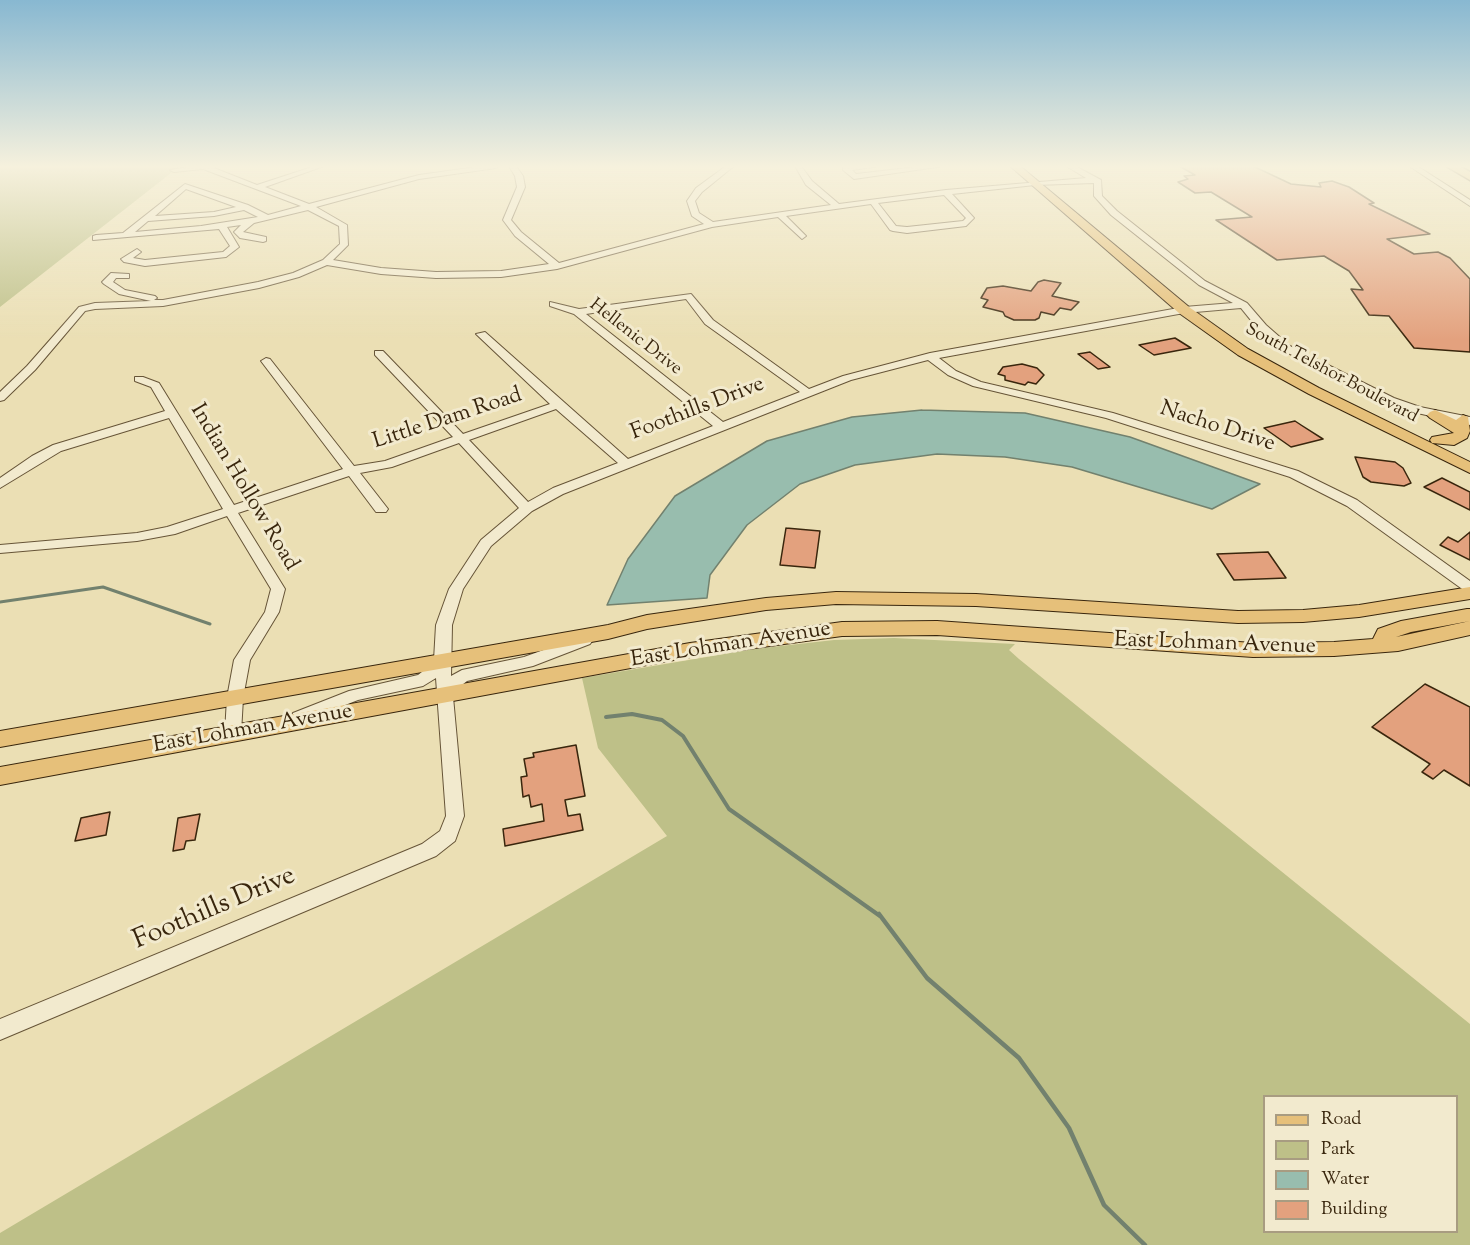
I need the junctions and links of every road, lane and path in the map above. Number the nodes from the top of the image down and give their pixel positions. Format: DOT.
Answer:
graph roads {
  1 [pos="139,224"];
  2 [pos="227,224"];
  3 [pos="247,224"];
  4 [pos="341,224"];
  5 [pos="510,224"];
  6 [pos="717,224"];
  7 [pos="790,224"];
  8 [pos="890,224"];
  9 [pos="957,224"];
  10 [pos="1091,224"];
  11 [pos="1126,224"];
  12 [pos="221,225"];
  13 [pos="711,225"];
  14 [pos="125,235"];
  15 [pos="802,236"];
  16 [pos="96,238"];
  17 [pos="263,238"];
  18 [pos="137,252"];
  19 [pos="326,262"];
  20 [pos="557,266"];
  21 [pos="126,276"];
  22 [pos="163,303"];
  23 [pos="553,304"];
  24 [pos="1244,305"];
  25 [pos="1190,309"];
  26 [pos="578,312"];
  27 [pos="481,334"];
  28 [pos="379,353"];
  29 [pos="930,356"];
  30 [pos="266,361"];
  31 [pos="139,379"];
  32 [pos="808,393"];
  33 [pos="0,398"];
  34 [pos="1336,401"];
  35 [pos="558,405"];
  36 [pos="172,413"];
  37 [pos="1435,415"];
  38 [pos="721,427"];
  39 [pos="1466,429"];
  40 [pos="1421,432"];
  41 [pos="460,440"];
  42 [pos="1438,440"];
  43 [pos="1470,448"];
  44 [pos="1470,456"];
  45 [pos="626,464"];
  46 [pos="1470,468"];
  47 [pos="350,471"];
  48 [pos="0,484"];
  49 [pos="527,508"];
  50 [pos="381,509"];
  51 [pos="232,511"];
  52 [pos="78,528"];
  53 [pos="70,543"];
  54 [pos="0,549"];
  55 [pos="1470,588"];
  56 [pos="1470,593"];
  57 [pos="1016,603"];
  58 [pos="1210,615"];
  59 [pos="1470,615"];
  60 [pos="1238,617"];
  61 [pos="1470,628"];
  62 [pos="608,632"];
  63 [pos="1021,634"];
  64 [pos="1381,645"];
  65 [pos="1223,648"];
  66 [pos="1254,650"];
  67 [pos="442,661"];
  68 [pos="446,695"];
  69 [pos="234,698"];
  70 [pos="273,726"];
  71 [pos="233,733"];
  72 [pos="0,739"];
  73 [pos="0,776"];
  74 [pos="0,1030"];
  1 -- 14 [label="street"];
  2 -- 12 [label="street"];
  3 -- 17 [label="street"];
  4 -- 19 [label="street"];
  5 -- 20 [label="street"];
  6 -- 13 [label="street"];
  7 -- 15 [label="street"];
  8 -- 9 [label="street"];
  10 -- 25 [label="main road, South Telshor Boulevard"];
  11 -- 24 [label="street"];
  12 -- 14 [label="street"];
  12 -- 18 [label="street"];
  13 -- 20 [label="street"];
  14 -- 16 [label="street"];
  19 -- 20 [label="street"];
  19 -- 22 [label="street"];
  21 -- 22 [label="street"];
  22 -- 33 [label="street"];
  23 -- 26 [label="street, Hellenic Drive"];
  24 -- 25 [label="street, Foothills Drive"];
  24 -- 37 [label="street"];
  25 -- 29 [label="street, Foothills Drive"];
  25 -- 34 [label="main road, South Telshor Boulevard"];
  25 -- 40 [label="main road, South Telshor Boulevard"];
  26 -- 32 [label="street"];
  26 -- 38 [label="street, Hellenic Drive"];
  27 -- 35 [label="street"];
  28 -- 41 [label="street"];
  29 -- 32 [label="street, Foothills Drive"];
  29 -- 55 [label="street, Nacho Drive"];
  30 -- 47 [label="street"];
  31 -- 36 [label="street, Indian Hollow Road"];
  32 -- 38 [label="street, Foothills Drive"];
  34 -- 40 [label="main road"];
  34 -- 46 [label="main road, South Telshor Boulevard"];
  35 -- 41 [label="street, Little Dam Road"];
  35 -- 45 [label="street"];
  36 -- 48 [label="street"];
  36 -- 51 [label="street, Indian Hollow Road"];
  37 -- 39 [label="main road"];
  38 -- 45 [label="street, Foothills Drive"];
  39 -- 42 [label="main road"];
  39 -- 43 [label="main road"];
  40 -- 42 [label="main road, South Telshor Boulevard"];
  41 -- 47 [label="street, Little Dam Road"];
  41 -- 49 [label="street"];
  42 -- 44 [label="main road, South Telshor Boulevard"];
  45 -- 49 [label="street, Foothills Drive"];
  47 -- 50 [label="street"];
  47 -- 51 [label="street, Little Dam Road"];
  49 -- 67 [label="street, Foothills Drive"];
  51 -- 53 [label="street, Little Dam Road"];
  51 -- 69 [label="street, Indian Hollow Road"];
  52 -- 53 [label="street"];
  53 -- 54 [label="street, Little Dam Road"];
  56 -- 60 [label="main road, East Lohman Avenue"];
  57 -- 58 [label="main road, East Lohman Avenue"];
  57 -- 62 [label="main road, East Lohman Avenue"];
  57 -- 63 [label="main road"];
  58 -- 60 [label="main road, East Lohman Avenue"];
  58 -- 65 [label="main road"];
  59 -- 64 [label="main road"];
  60 -- 66 [label="main road"];
  61 -- 64 [label="main road, East Lohman Avenue"];
  62 -- 67 [label="main road, East Lohman Avenue"];
  62 -- 68 [label="street"];
  63 -- 65 [label="main road, East Lohman Avenue"];
  63 -- 68 [label="main road, East Lohman Avenue"];
  64 -- 66 [label="main road, East Lohman Avenue"];
  65 -- 66 [label="main road, East Lohman Avenue"];
  67 -- 68 [label="street, Foothills Drive"];
  67 -- 69 [label="main road, East Lohman Avenue"];
  67 -- 70 [label="street"];
  68 -- 70 [label="main road, East Lohman Avenue"];
  68 -- 74 [label="street, Foothills Drive"];
  69 -- 71 [label="street, Indian Hollow Road"];
  69 -- 72 [label="main road, East Lohman Avenue"];
  70 -- 71 [label="main road, East Lohman Avenue"];
  71 -- 73 [label="main road, East Lohman Avenue"];
}
